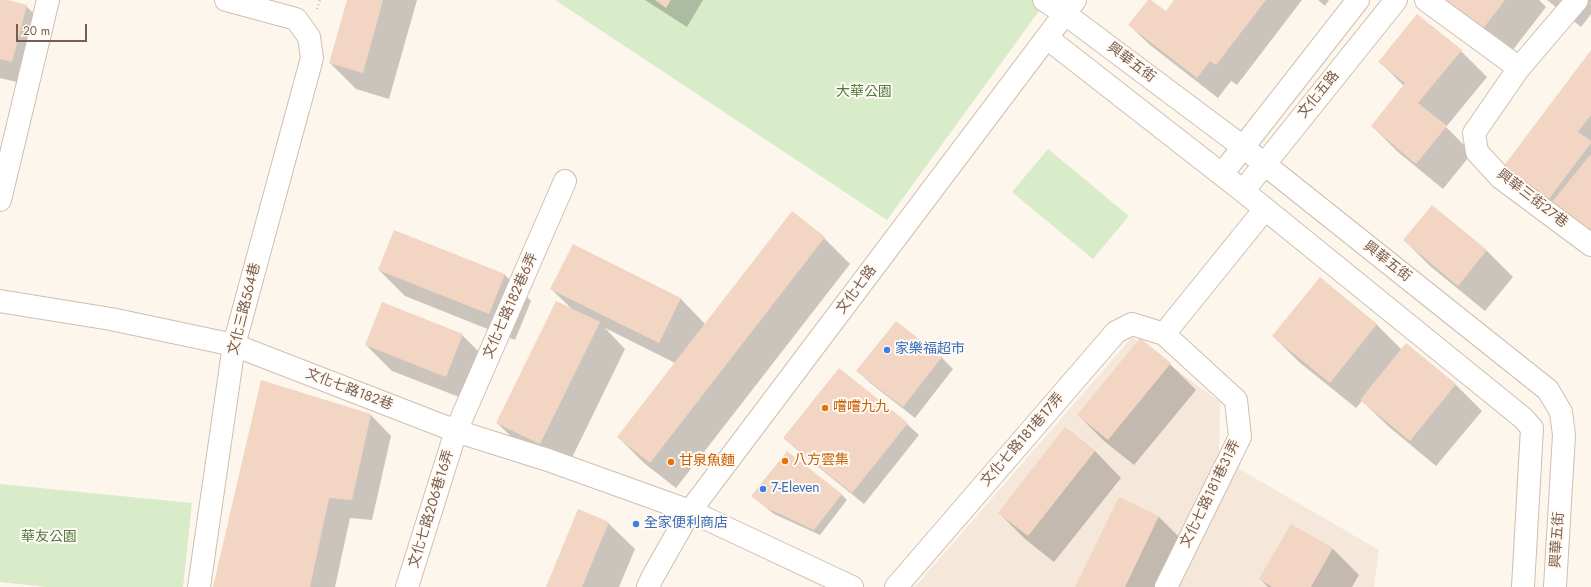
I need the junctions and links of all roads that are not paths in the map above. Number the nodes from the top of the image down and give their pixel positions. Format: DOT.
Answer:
graph roads {
  1 [pos="48,0"];
  2 [pos="226,0"];
  3 [pos="1044,0"];
  4 [pos="1358,0"];
  5 [pos="1396,0"];
  6 [pos="1426,0"];
  7 [pos="1577,0"];
  8 [pos="1070,7"];
  9 [pos="1047,38"];
  10 [pos="1519,68"];
  11 [pos="1243,147"];
  12 [pos="1264,164"];
  13 [pos="1222,174"];
  14 [pos="565,181"];
  15 [pos="1243,191"];
  16 [pos="0,200"];
  17 [pos="1265,209"];
  18 [pos="1591,245"];
  19 [pos="0,301"];
  20 [pos="1164,334"];
  21 [pos="234,345"];
  22 [pos="456,431"];
  23 [pos="690,511"];
  24 [pos="199,587"];
  25 [pos="407,587"];
  26 [pos="648,587"];
  27 [pos="852,587"];
  28 [pos="896,587"];
  29 [pos="1166,587"];
  30 [pos="1523,587"];
  31 [pos="1555,587"];
  1 -- 16 [label="street"];
  2 -- 21 [label="street, 文化三路564巷"];
  3 -- 8 [label="street, 興華五街"];
  4 -- 11 [label="street, 文化五路"];
  5 -- 12 [label="street, 文化五路"];
  6 -- 10 [label="street"];
  7 -- 10 [label="street, 興華三街27巷"];
  8 -- 9 [label="street, 文化七路"];
  8 -- 11 [label="street, 興華五街"];
  9 -- 13 [label="street"];
  9 -- 23 [label="street, 文化七路"];
  10 -- 18 [label="street, 興華三街27巷"];
  11 -- 12 [label="street, 興華五街"];
  11 -- 13 [label="street, 文化五路"];
  12 -- 15 [label="street, 文化五路"];
  12 -- 31 [label="street, 興華五街"];
  13 -- 15 [label="street"];
  14 -- 22 [label="street, 文化七路182巷6弄"];
  15 -- 17 [label="street"];
  17 -- 20 [label="street"];
  17 -- 30 [label="street"];
  19 -- 21 [label="street, 文化七路182巷"];
  20 -- 28 [label="street, 文化七路181巷17弄"];
  20 -- 29 [label="street, 文化七路181巷31弄"];
  21 -- 22 [label="street, 文化七路182巷"];
  21 -- 24 [label="street, 文化三路564巷"];
  22 -- 23 [label="street, 文化七路182巷"];
  22 -- 25 [label="street, 文化七路206巷16弄"];
  23 -- 26 [label="street, 文化七路"];
  23 -- 27 [label="street, 文化七路182巷"];
}
